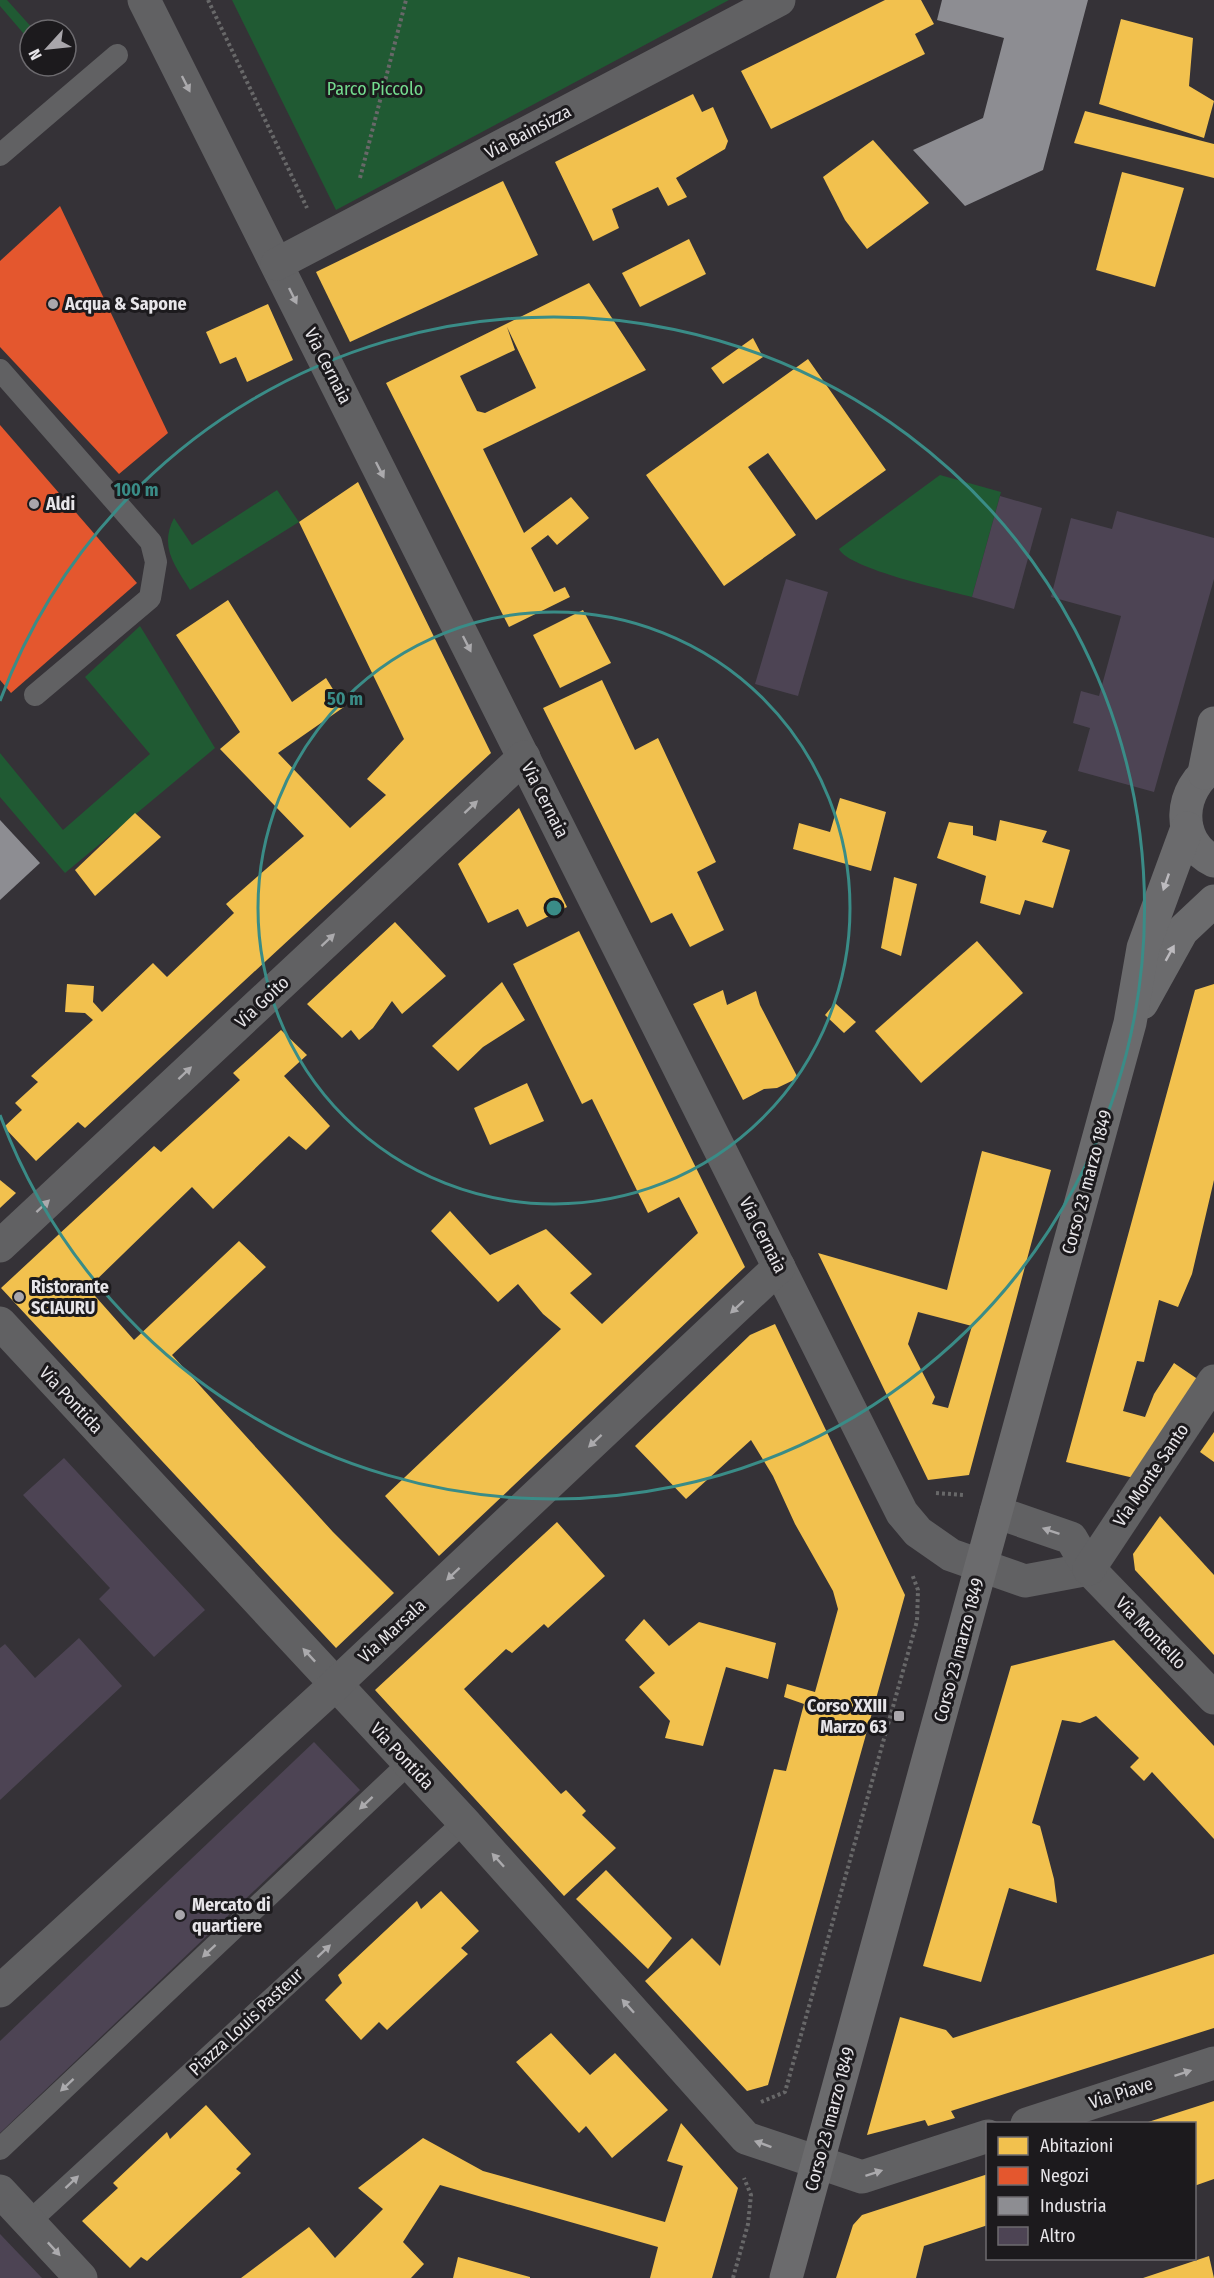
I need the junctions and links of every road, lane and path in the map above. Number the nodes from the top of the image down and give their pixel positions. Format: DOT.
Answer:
graph roads {
  1 [pos="144,0"];
  2 [pos="208,0"];
  3 [pos="406,0"];
  4 [pos="779,0"];
  5 [pos="117,55"];
  6 [pos="0,155"];
  7 [pos="358,183"];
  8 [pos="311,217"];
  9 [pos="277,264"];
  10 [pos="0,370"];
  11 [pos="35,695"];
  12 [pos="1214,723"];
  13 [pos="524,757"];
  14 [pos="1209,770"];
  15 [pos="1187,828"];
  16 [pos="1214,861"];
  17 [pos="1214,901"];
  18 [pos="1130,1023"];
  19 [pos="0,1246"];
  20 [pos="779,1267"];
  21 [pos="0,1323"];
  22 [pos="1214,1381"];
  23 [pos="996,1512"];
  24 [pos="982,1567"];
  25 [pos="1089,1569"];
  26 [pos="911,1570"];
  27 [pos="336,1684"];
  28 [pos="1214,1698"];
  29 [pos="408,1763"];
  30 [pos="464,1822"];
  31 [pos="0,1991"];
  32 [pos="1214,2063"];
  33 [pos="756,2104"];
  34 [pos="1033,2122"];
  35 [pos="986,2136"];
  36 [pos="0,2149"];
  37 [pos="818,2164"];
  38 [pos="742,2174"];
  39 [pos="0,2191"];
  40 [pos="29,2222"];
  41 [pos="81,2278"];
  42 [pos="733,2278"];
  43 [pos="786,2278"];
  1 -- 9 [label="street, Via Cernaia, one-way"];
  2 -- 8 [label="path"];
  3 -- 7 [label="path"];
  4 -- 9 [label="street, Via Bainsizza"];
  5 -- 6 [label="lane"];
  9 -- 13 [label="street, Via Cernaia, one-way"];
  10 -- 11 [label="lane"];
  12 -- 14 [label="street"];
  19 -- 13 [label="street, Via Goito, one-way"];
  13 -- 20 [label="street, Via Cernaia"];
  14 -- 15 [label="street"];
  15 -- 16 [label="street"];
  15 -- 18 [label="street, Corso 23 marzo 1849, one-way"];
  18 -- 17 [label="street, Corso 23 marzo 1849, one-way"];
  18 -- 23 [label="street, Corso 23 marzo 1849"];
  20 -- 24 [label="street, Via Cernaia"];
  20 -- 27 [label="street, Via Marsala, one-way"];
  27 -- 21 [label="street, Via Pontida, one-way"];
  22 -- 25 [label="street, Via Monte Santo"];
  23 -- 24 [label="street, Corso 23 marzo 1849"];
  25 -- 23 [label="street, Via Montello, one-way"];
  24 -- 25 [label="street"];
  24 -- 37 [label="street, Corso 23 marzo 1849"];
  25 -- 28 [label="street, Via Montello"];
  26 -- 33 [label="path"];
  27 -- 29 [label="street, Via Pontida"];
  27 -- 31 [label="street, Via Marsala"];
  29 -- 30 [label="street, Via Pontida"];
  29 -- 36 [label="lane, one-way"];
  37 -- 30 [label="street, Via Pontida, one-way"];
  40 -- 30 [label="lane, Piazza Louis Pasteur, one-way"];
  34 -- 32 [label="street, Via Piave, one-way"];
  37 -- 35 [label="street, one-way"];
  37 -- 43 [label="street, Corso 23 marzo 1849"];
  38 -- 42 [label="path"];
  39 -- 40 [label="street"];
  40 -- 41 [label="street, one-way"];
}
